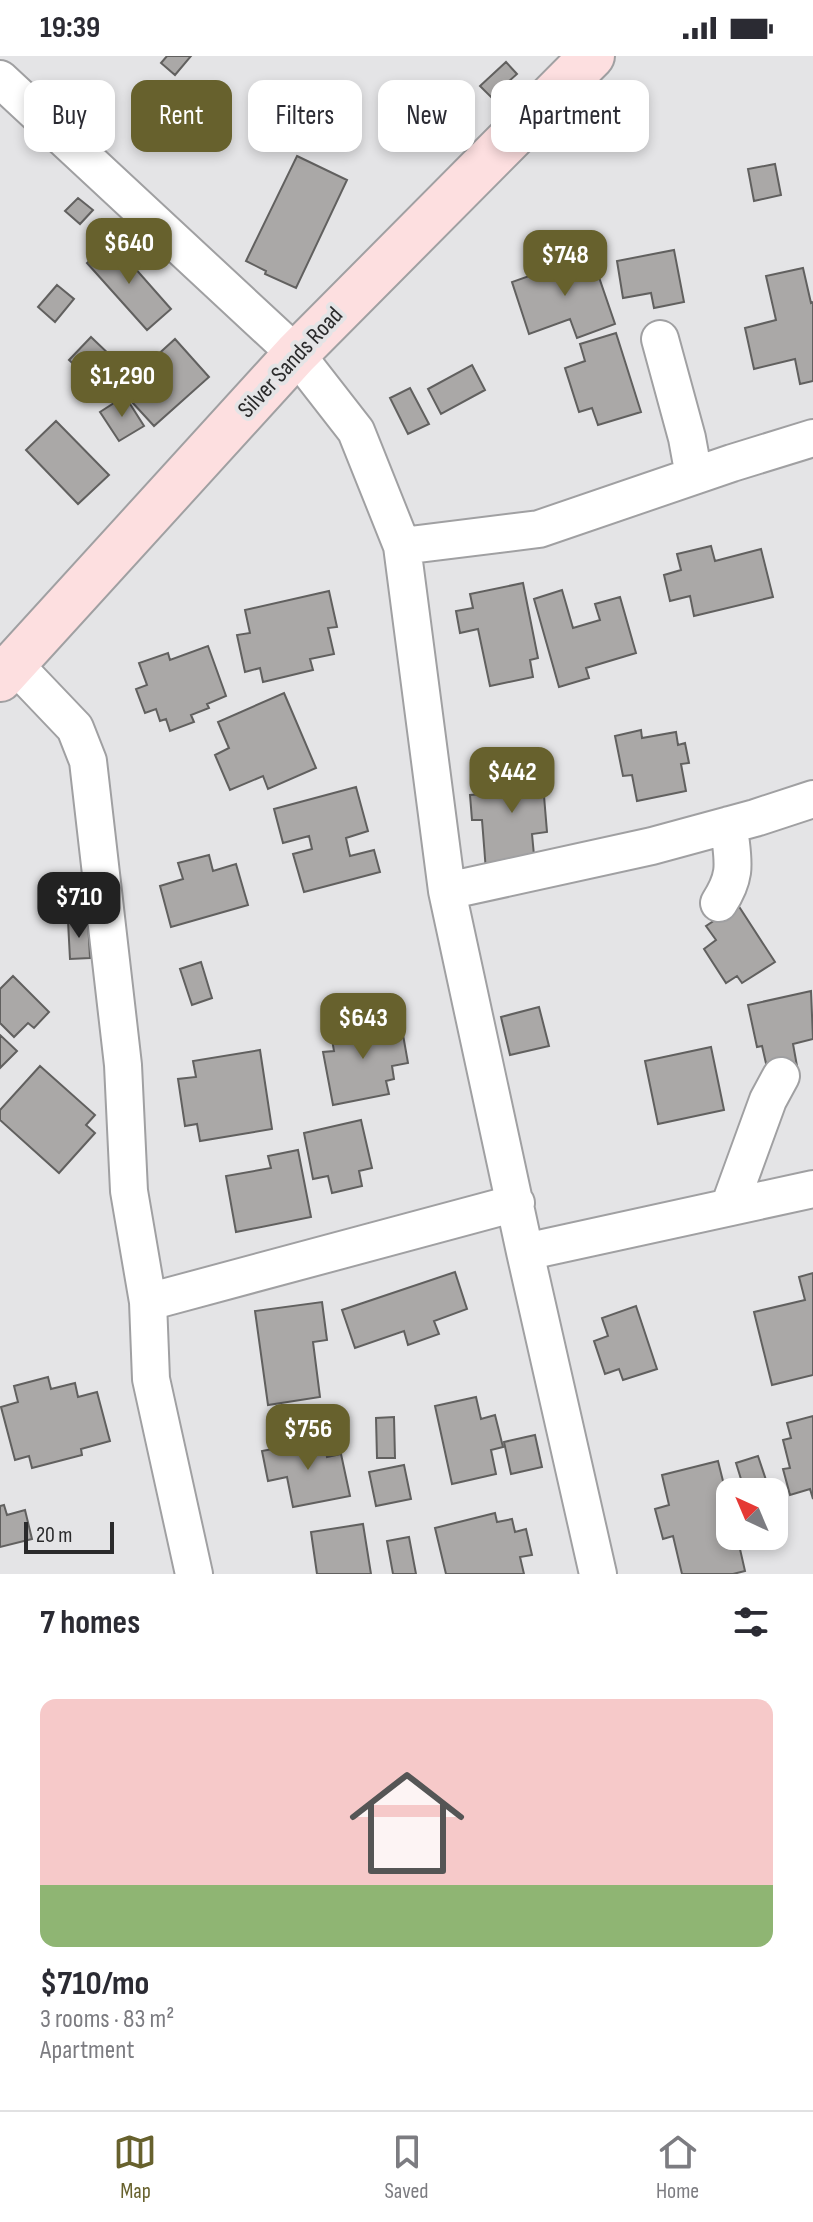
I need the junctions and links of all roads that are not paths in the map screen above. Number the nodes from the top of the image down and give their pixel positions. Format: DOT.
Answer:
graph roads {
  1 [pos="592,56"];
  2 [pos="0,79"];
  3 [pos="660,339"];
  4 [pos="296,354"];
  5 [pos="813,438"];
  6 [pos="694,476"];
  7 [pos="402,546"];
  8 [pos="6,671"];
  9 [pos="813,799"];
  10 [pos="729,825"];
  11 [pos="447,891"];
  12 [pos="719,903"];
  13 [pos="781,1076"];
  14 [pos="813,1189"];
  15 [pos="516,1203"];
  16 [pos="729,1207"];
  17 [pos="525,1252"];
  18 [pos="148,1302"];
  19 [pos="194,1574"];
  20 [pos="598,1574"];
  1 -- 4 [label="street, Silver Sands Road"];
  2 -- 4 [label="street"];
  3 -- 6 [label="street"];
  4 -- 7 [label="street"];
  4 -- 8 [label="street, Silver Sands Road"];
  5 -- 6 [label="street"];
  6 -- 7 [label="street"];
  7 -- 11 [label="street"];
  8 -- 18 [label="street"];
  9 -- 10 [label="street"];
  10 -- 11 [label="street"];
  10 -- 12 [label="street"];
  11 -- 15 [label="street"];
  13 -- 16 [label="street"];
  14 -- 16 [label="street"];
  15 -- 17 [label="street"];
  15 -- 18 [label="street"];
  16 -- 17 [label="street"];
  17 -- 20 [label="street"];
  18 -- 19 [label="street"];
}
